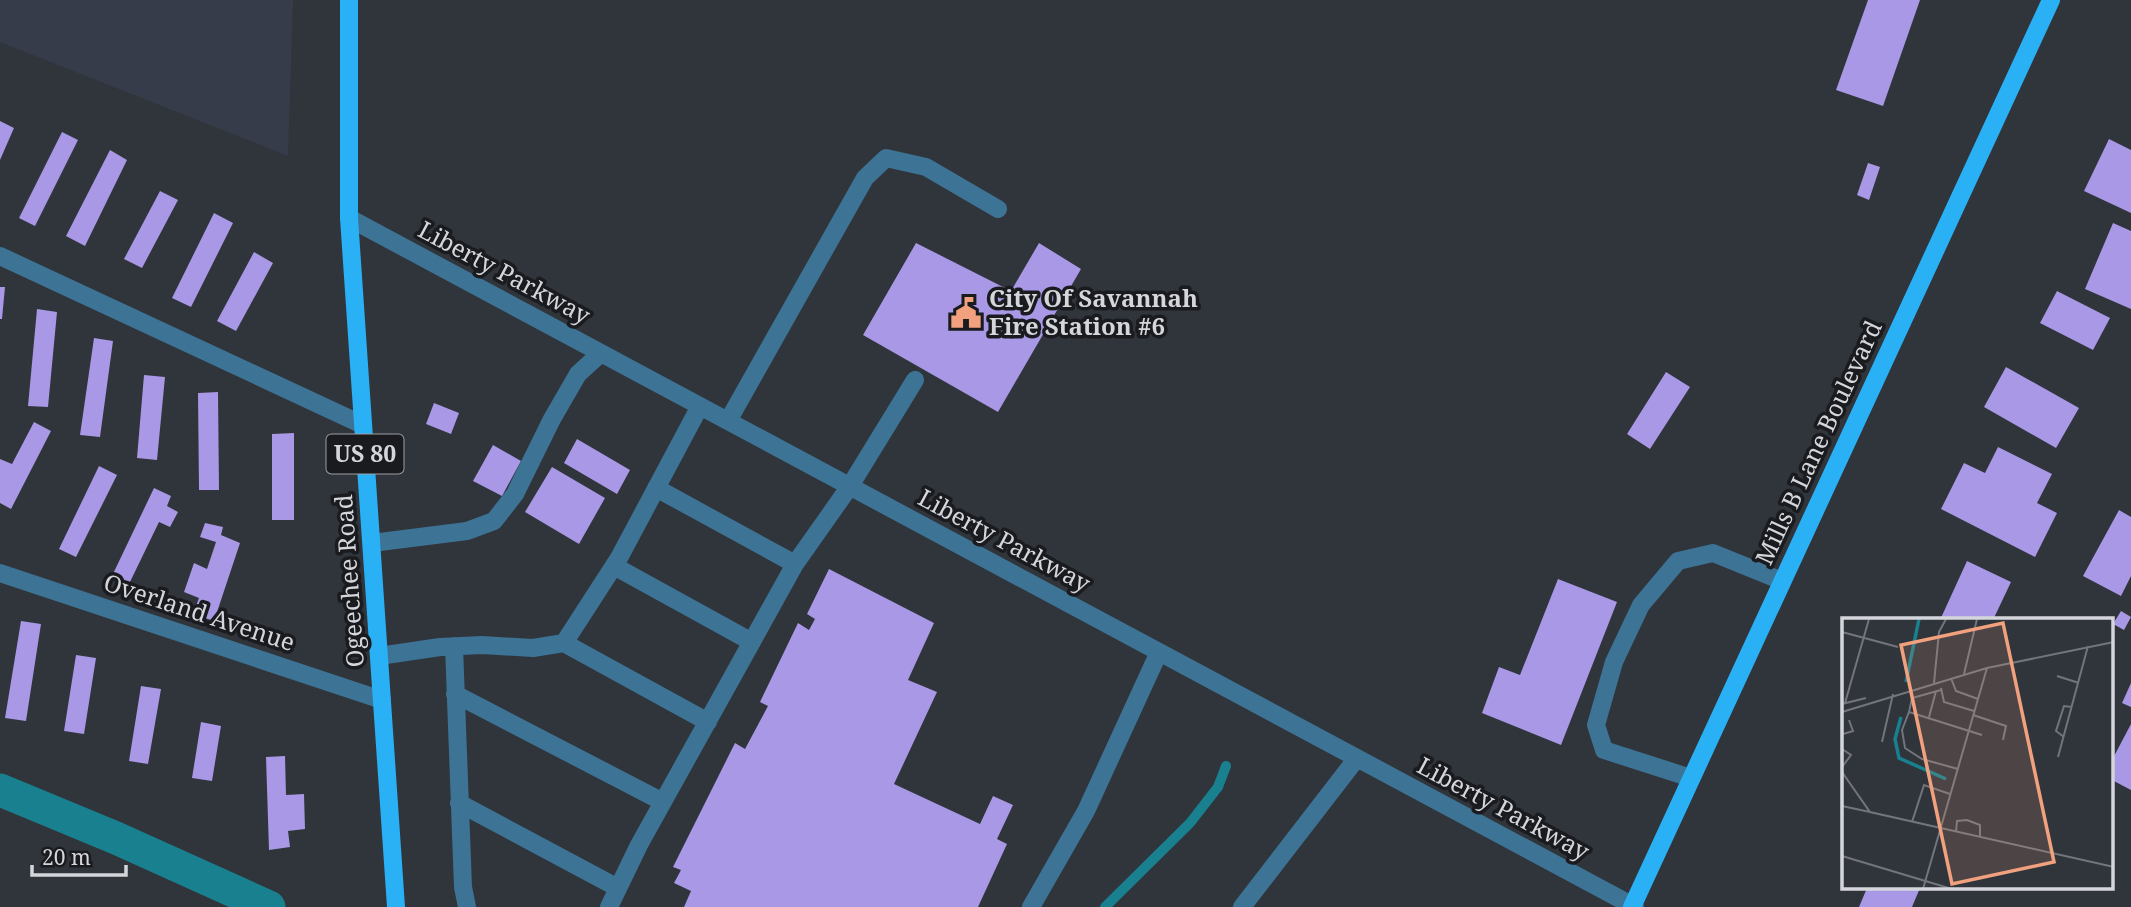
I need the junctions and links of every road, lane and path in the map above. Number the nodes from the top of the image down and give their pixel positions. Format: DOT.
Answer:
graph roads {
  1 [pos="349,0"];
  2 [pos="2050,0"];
  3 [pos="998,209"];
  4 [pos="349,218"];
  5 [pos="0,256"];
  6 [pos="601,353"];
  7 [pos="915,380"];
  8 [pos="700,406"];
  9 [pos="728,421"];
  10 [pos="363,425"];
  11 [pos="850,486"];
  12 [pos="656,488"];
  13 [pos="372,543"];
  14 [pos="795,564"];
  15 [pos="614,566"];
  16 [pos="0,573"];
  17 [pos="1782,581"];
  18 [pos="752,642"];
  19 [pos="564,643"];
  20 [pos="454,646"];
  21 [pos="1159,652"];
  22 [pos="379,656"];
  23 [pos="455,694"];
  24 [pos="382,700"];
  25 [pos="708,722"];
  26 [pos="1357,758"];
  27 [pos="1691,778"];
  28 [pos="663,802"];
  29 [pos="460,803"];
  30 [pos="618,888"];
  31 [pos="396,907"];
  32 [pos="467,907"];
  33 [pos="609,907"];
  34 [pos="1031,907"];
  35 [pos="1242,907"];
  36 [pos="1633,907"];
  1 -- 4 [label="main road, Ogeechee Road / US 80"];
  2 -- 17 [label="main road, Mills B Lane Boulevard"];
  3 -- 9 [label="street"];
  4 -- 6 [label="street, Liberty Parkway"];
  4 -- 10 [label="main road, Ogeechee Road / US 80"];
  5 -- 10 [label="street"];
  6 -- 8 [label="street, Liberty Parkway"];
  6 -- 13 [label="street"];
  7 -- 11 [label="street"];
  8 -- 9 [label="street, Liberty Parkway"];
  8 -- 12 [label="street"];
  9 -- 11 [label="street, Liberty Parkway"];
  10 -- 13 [label="main road, Ogeechee Road / US 80"];
  11 -- 14 [label="street"];
  11 -- 21 [label="street, Liberty Parkway"];
  12 -- 14 [label="street"];
  12 -- 15 [label="street"];
  13 -- 22 [label="main road, Ogeechee Road / US 80"];
  14 -- 18 [label="street"];
  15 -- 18 [label="street"];
  15 -- 19 [label="street"];
  16 -- 24 [label="street, Overland Avenue"];
  17 -- 27 [label="main road, Mills B Lane Boulevard"];
  17 -- 27 [label="street"];
  18 -- 25 [label="street"];
  19 -- 20 [label="street"];
  19 -- 25 [label="street"];
  20 -- 22 [label="street"];
  20 -- 23 [label="street"];
  21 -- 26 [label="street, Liberty Parkway"];
  21 -- 34 [label="street"];
  22 -- 24 [label="main road, Ogeechee Road / US 80"];
  23 -- 28 [label="street"];
  23 -- 29 [label="street"];
  24 -- 31 [label="main road, Ogeechee Road / US 80"];
  25 -- 28 [label="street"];
  26 -- 35 [label="street"];
  26 -- 36 [label="street, Liberty Parkway"];
  27 -- 36 [label="main road, Mills B Lane Boulevard"];
  28 -- 30 [label="street"];
  29 -- 30 [label="street"];
  29 -- 32 [label="street"];
  30 -- 33 [label="street"];
}
